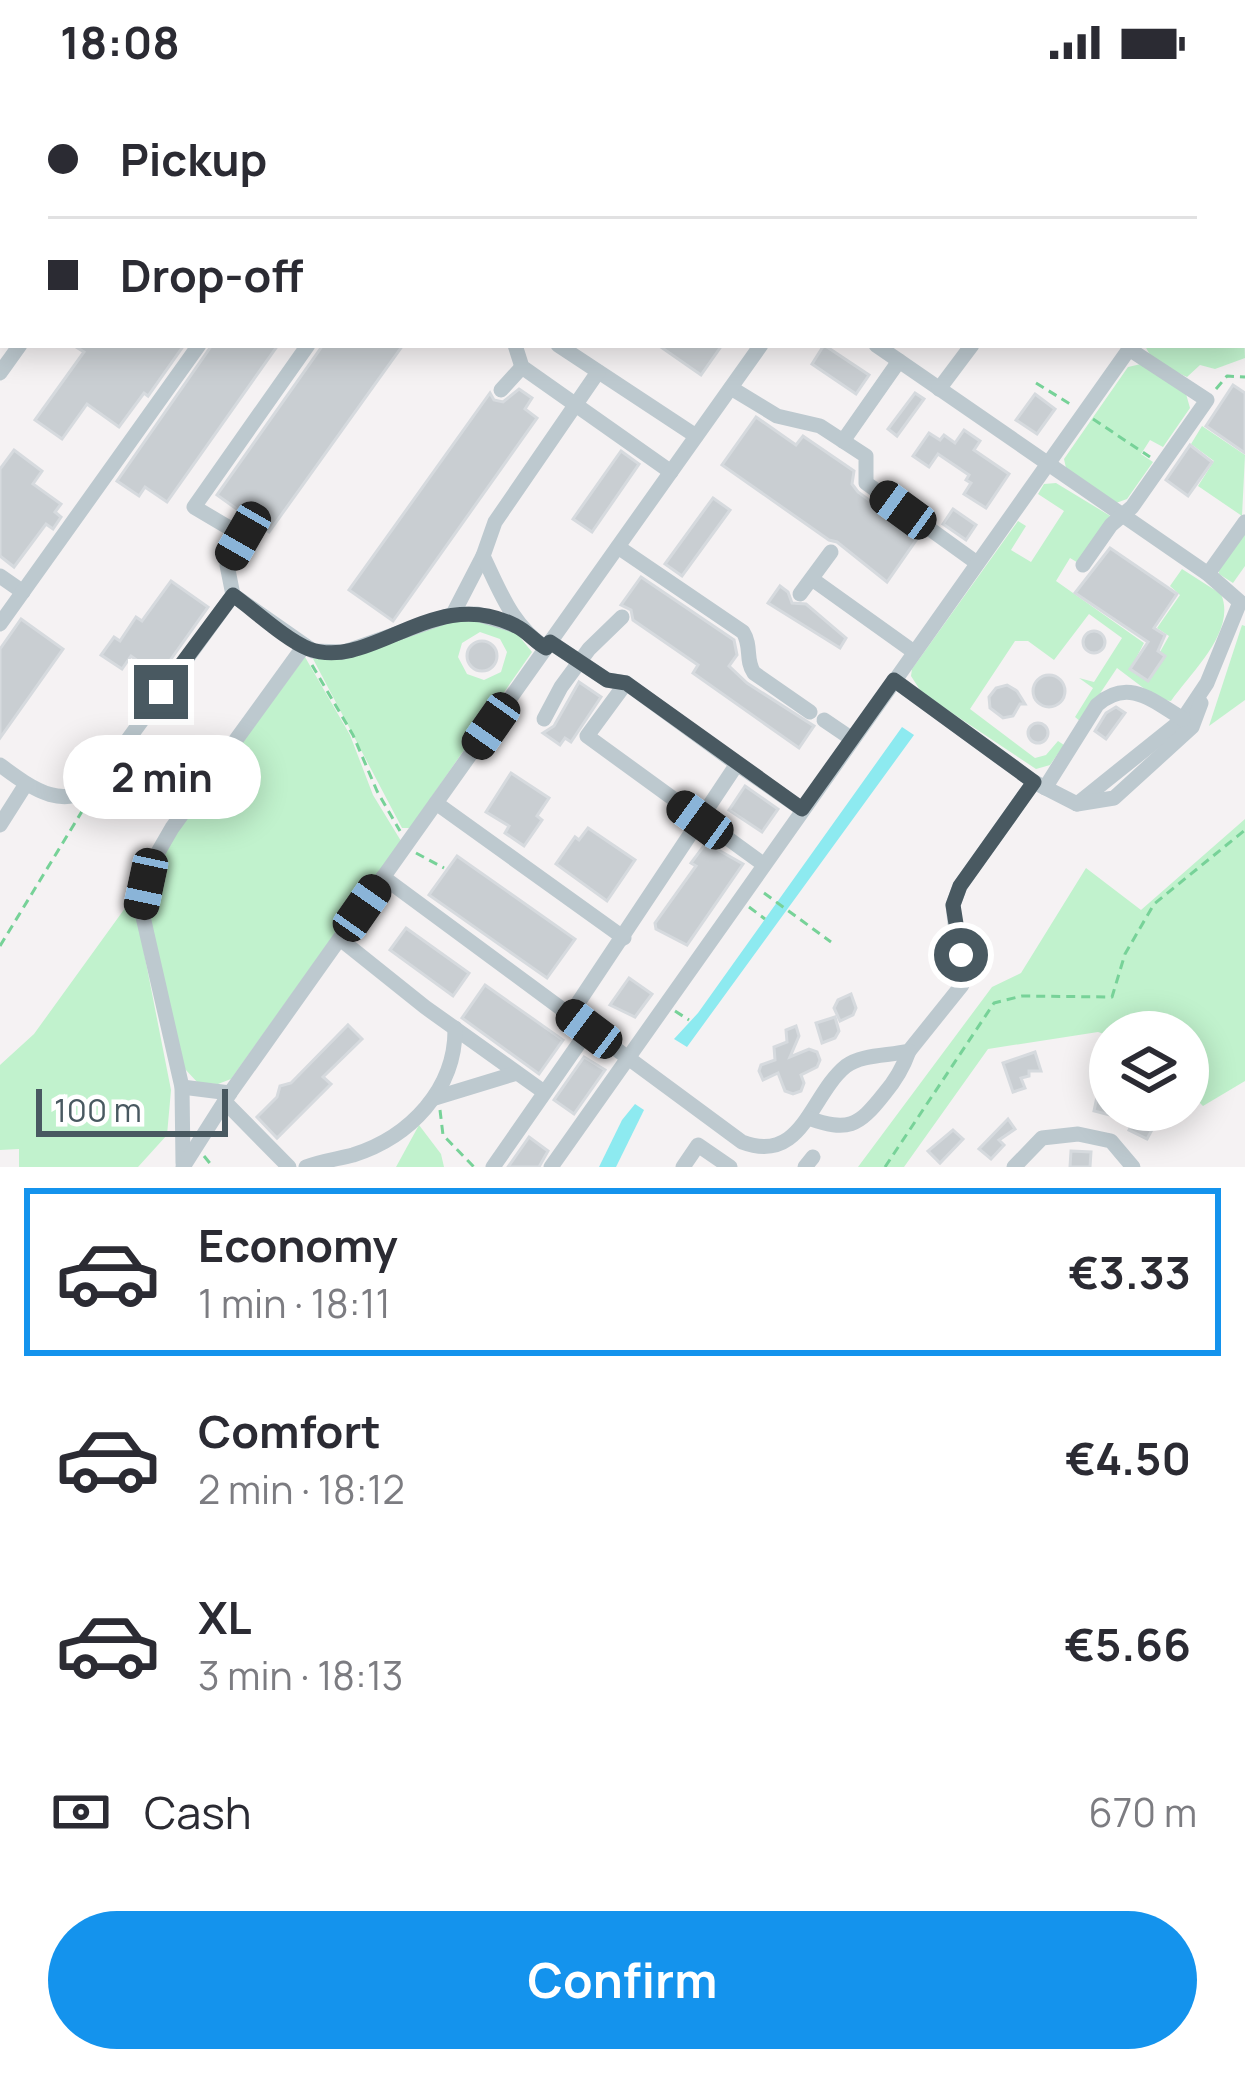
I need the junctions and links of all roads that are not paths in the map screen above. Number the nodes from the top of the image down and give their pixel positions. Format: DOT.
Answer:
graph roads {
  1 [pos="18,348"];
  2 [pos="197,348"];
  3 [pos="306,348"];
  4 [pos="516,348"];
  5 [pos="562,348"];
  6 [pos="758,348"];
  7 [pos="880,348"];
  8 [pos="970,348"];
  9 [pos="1130,348"];
  10 [pos="1132,348"];
  11 [pos="899,361"];
  12 [pos="522,367"];
  13 [pos="598,372"];
  14 [pos="0,374"];
  15 [pos="730,388"];
  16 [pos="939,389"];
  17 [pos="501,390"];
  18 [pos="574,403"];
  19 [pos="696,436"];
  20 [pos="843,441"];
  21 [pos="1046,465"];
  22 [pos="671,472"];
  23 [pos="1122,516"];
  24 [pos="1245,522"];
  25 [pos="618,547"];
  26 [pos="831,552"];
  27 [pos="483,556"];
  28 [pos="977,563"];
  29 [pos="1083,565"];
  30 [pos="1208,574"];
  31 [pos="0,576"];
  32 [pos="812,578"];
  33 [pos="22,592"];
  34 [pos="800,594"];
  35 [pos="233,595"];
  36 [pos="453,614"];
  37 [pos="622,617"];
  38 [pos="0,624"];
  39 [pos="520,627"];
  40 [pos="548,645"];
  41 [pos="304,646"];
  42 [pos="914,652"];
  43 [pos="580,662"];
  44 [pos="894,680"];
  45 [pos="626,683"];
  46 [pos="1208,683"];
  47 [pos="544,719"];
  48 [pos="1183,719"];
  49 [pos="852,739"];
  50 [pos="737,764"];
  51 [pos="0,765"];
  52 [pos="26,784"];
  53 [pos="1040,785"];
  54 [pos="436,803"];
  55 [pos="1077,804"];
  56 [pos="802,809"];
  57 [pos="700,820"];
  58 [pos="0,825"];
  59 [pos="763,864"];
  60 [pos="383,877"];
  61 [pos="624,938"];
  62 [pos="340,939"];
  63 [pos="570,1015"];
  64 [pos="455,1028"];
  65 [pos="589,1029"];
  66 [pos="909,1051"];
  67 [pos="626,1056"];
  68 [pos="517,1072"];
  69 [pos="182,1087"];
  70 [pos="544,1092"];
  71 [pos="228,1098"];
  72 [pos="435,1098"];
  73 [pos="808,1118"];
  74 [pos="730,1132"];
  75 [pos="713,1156"];
  76 [pos="183,1167"];
  77 [pos="289,1167"];
  78 [pos="306,1167"];
  79 [pos="493,1167"];
  80 [pos="551,1167"];
  81 [pos="683,1167"];
  82 [pos="730,1167"];
  83 [pos="1014,1167"];
  84 [pos="1133,1167"];
  1 -- 14 [label="street"];
  2 -- 33 [label="street"];
  3 -- 35 [label="street"];
  4 -- 12 [label="street"];
  5 -- 13 [label="street"];
  6 -- 15 [label="street"];
  7 -- 11 [label="street"];
  8 -- 16 [label="street"];
  9 -- 21 [label="street"];
  10 -- 23 [label="street"];
  11 -- 16 [label="street"];
  11 -- 20 [label="street"];
  12 -- 17 [label="street"];
  12 -- 18 [label="street"];
  13 -- 18 [label="street"];
  13 -- 19 [label="street"];
  15 -- 19 [label="street"];
  15 -- 20 [label="street"];
  16 -- 21 [label="street"];
  18 -- 22 [label="street"];
  18 -- 27 [label="street"];
  19 -- 22 [label="street"];
  20 -- 28 [label="street"];
  21 -- 23 [label="street"];
  21 -- 28 [label="street"];
  22 -- 25 [label="street"];
  23 -- 29 [label="street"];
  23 -- 30 [label="street"];
  24 -- 30 [label="street"];
  25 -- 40 [label="street"];
  25 -- 49 [label="street"];
  26 -- 32 [label="street"];
  27 -- 36 [label="street"];
  27 -- 39 [label="street"];
  28 -- 42 [label="street"];
  30 -- 46 [label="street"];
  31 -- 33 [label="street"];
  32 -- 34 [label="street"];
  32 -- 42 [label="street"];
  33 -- 38 [label="street"];
  35 -- 41 [label="street"];
  35 -- 52 [label="street"];
  36 -- 39 [label="street"];
  36 -- 41 [label="street"];
  37 -- 43 [label="street"];
  39 -- 40 [label="street"];
  40 -- 43 [label="street"];
  40 -- 54 [label="street"];
  41 -- 69 [label="street"];
  42 -- 44 [label="street"];
  43 -- 45 [label="street"];
  43 -- 47 [label="street"];
  44 -- 49 [label="street"];
  44 -- 53 [label="street"];
  45 -- 50 [label="street"];
  45 -- 57 [label="street"];
  46 -- 48 [label="street"];
  46 -- 55 [label="street"];
  48 -- 53 [label="street"];
  48 -- 55 [label="street"];
  49 -- 56 [label="street"];
  50 -- 56 [label="street"];
  50 -- 57 [label="street"];
  51 -- 52 [label="street"];
  52 -- 58 [label="street"];
  53 -- 55 [label="street"];
  53 -- 66 [label="street"];
  54 -- 60 [label="street"];
  54 -- 61 [label="street"];
  56 -- 59 [label="street"];
  57 -- 59 [label="street"];
  57 -- 61 [label="street"];
  59 -- 67 [label="street"];
  60 -- 62 [label="street"];
  60 -- 63 [label="street"];
  61 -- 63 [label="street"];
  62 -- 64 [label="street"];
  62 -- 71 [label="street"];
  63 -- 65 [label="street"];
  64 -- 68 [label="street"];
  64 -- 72 [label="street"];
  65 -- 67 [label="street"];
  65 -- 70 [label="street"];
  66 -- 73 [label="street"];
  66 -- 73 [label="street"];
  67 -- 74 [label="street"];
  67 -- 80 [label="street"];
  68 -- 70 [label="street"];
  68 -- 72 [label="street"];
  69 -- 71 [label="street"];
  69 -- 76 [label="street"];
  70 -- 79 [label="street"];
  71 -- 76 [label="street"];
  71 -- 77 [label="street"];
  72 -- 78 [label="street"];
  73 -- 74 [label="street"];
  74 -- 75 [label="street"];
  75 -- 81 [label="street"];
  75 -- 82 [label="street"];
  83 -- 84 [label="street"];
}
